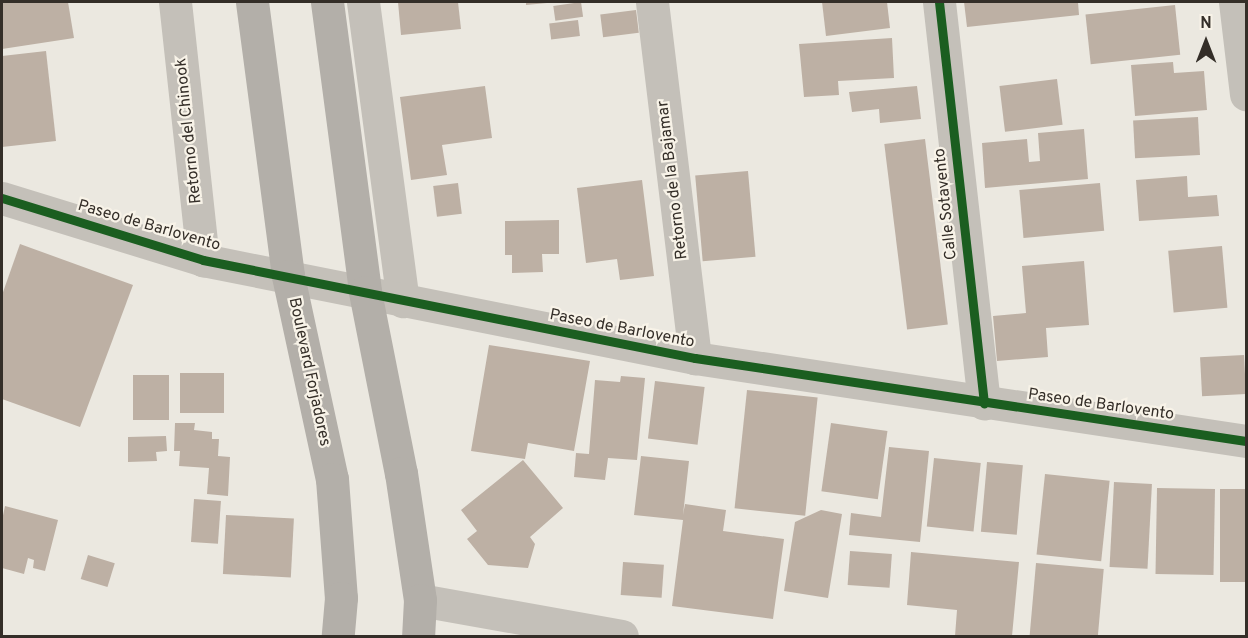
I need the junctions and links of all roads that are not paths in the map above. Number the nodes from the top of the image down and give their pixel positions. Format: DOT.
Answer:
graph roads {
  1 [pos="175,2"];
  2 [pos="252,2"];
  3 [pos="327,2"];
  4 [pos="363,2"];
  5 [pos="652,2"];
  6 [pos="939,2"];
  7 [pos="1235,2"];
  8 [pos="1246,94"];
  9 [pos="2,198"];
  10 [pos="203,260"];
  11 [pos="288,276"];
  12 [pos="365,292"];
  13 [pos="403,301"];
  14 [pos="694,358"];
  15 [pos="984,403"];
  16 [pos="1246,441"];
  17 [pos="420,600"];
  18 [pos="338,636"];
  19 [pos="418,636"];
  20 [pos="622,636"];
  1 -- 10 [label="street, Retorno del Chinook"];
  2 -- 11 [label="main road, Boulevard Forjadores"];
  3 -- 12 [label="main road"];
  4 -- 13 [label="street"];
  5 -- 14 [label="street, Retorno de la Bajamar"];
  6 -- 15 [label="street, Calle Sotavento"];
  7 -- 8 [label="street"];
  9 -- 10 [label="street, Paseo de Barlovento"];
  10 -- 11 [label="street, Paseo de Barlovento"];
  11 -- 12 [label="street, Paseo de Barlovento"];
  11 -- 18 [label="main road, Boulevard Forjadores"];
  12 -- 13 [label="street, Paseo de Barlovento"];
  12 -- 17 [label="main road"];
  13 -- 14 [label="street, Paseo de Barlovento"];
  14 -- 15 [label="street, Paseo de Barlovento"];
  15 -- 16 [label="street, Paseo de Barlovento"];
  17 -- 19 [label="main road"];
  17 -- 20 [label="street"];
}
